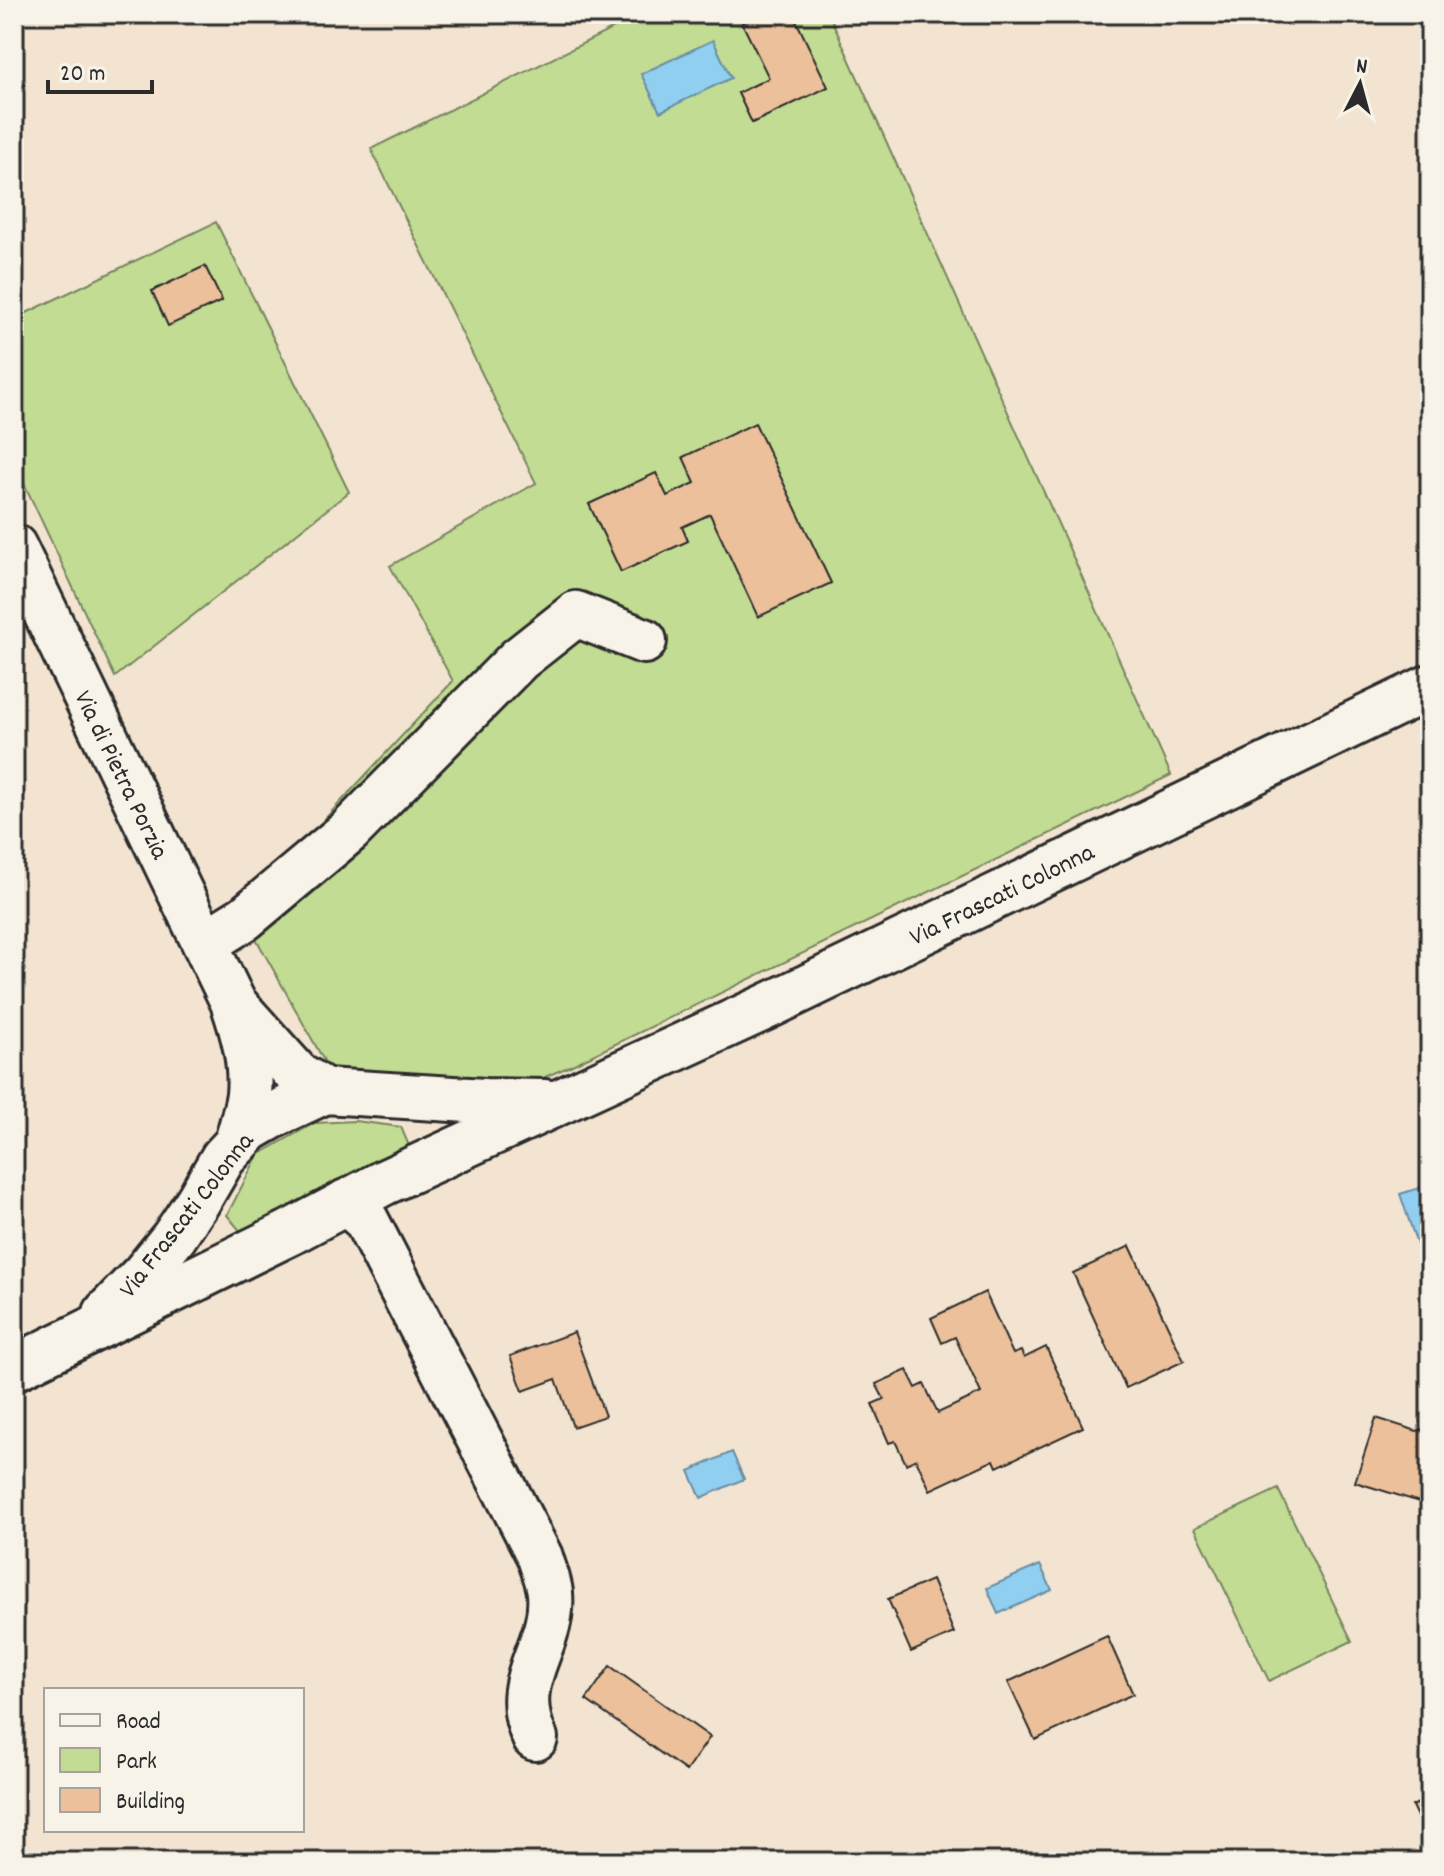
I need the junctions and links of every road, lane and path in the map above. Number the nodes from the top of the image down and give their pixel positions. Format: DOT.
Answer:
graph roads {
  1 [pos="14,547"];
  2 [pos="644,641"];
  3 [pos="1430,687"];
  4 [pos="205,943"];
  5 [pos="233,1002"];
  6 [pos="325,1091"];
  7 [pos="418,1096"];
  8 [pos="571,1096"];
  9 [pos="237,1143"];
  10 [pos="415,1168"];
  11 [pos="198,1201"];
  12 [pos="346,1202"];
  13 [pos="245,1254"];
  14 [pos="91,1331"];
  15 [pos="14,1368"];
  16 [pos="535,1738"];
  1 -- 4 [label="street, Via di Pietra Porzia"];
  2 -- 4 [label="street"];
  3 -- 8 [label="street, Via Frascati Colonna"];
  4 -- 5 [label="street, Via di Pietra Porzia"];
  5 -- 6 [label="street"];
  5 -- 9 [label="street"];
  6 -- 7 [label="street, Via Frascati Colonna"];
  6 -- 9 [label="street, Via Frascati Colonna"];
  7 -- 8 [label="street, Via Frascati Colonna"];
  7 -- 10 [label="street"];
  8 -- 10 [label="street, Via Frascati Colonna"];
  9 -- 11 [label="street, Via Frascati Colonna"];
  10 -- 12 [label="street, Via Frascati Colonna"];
  11 -- 13 [label="street"];
  11 -- 14 [label="street, Via Frascati Colonna"];
  12 -- 13 [label="street, Via Frascati Colonna"];
  12 -- 16 [label="street"];
  13 -- 14 [label="street, Via Frascati Colonna"];
  14 -- 15 [label="street, Via Frascati Colonna"];
}
